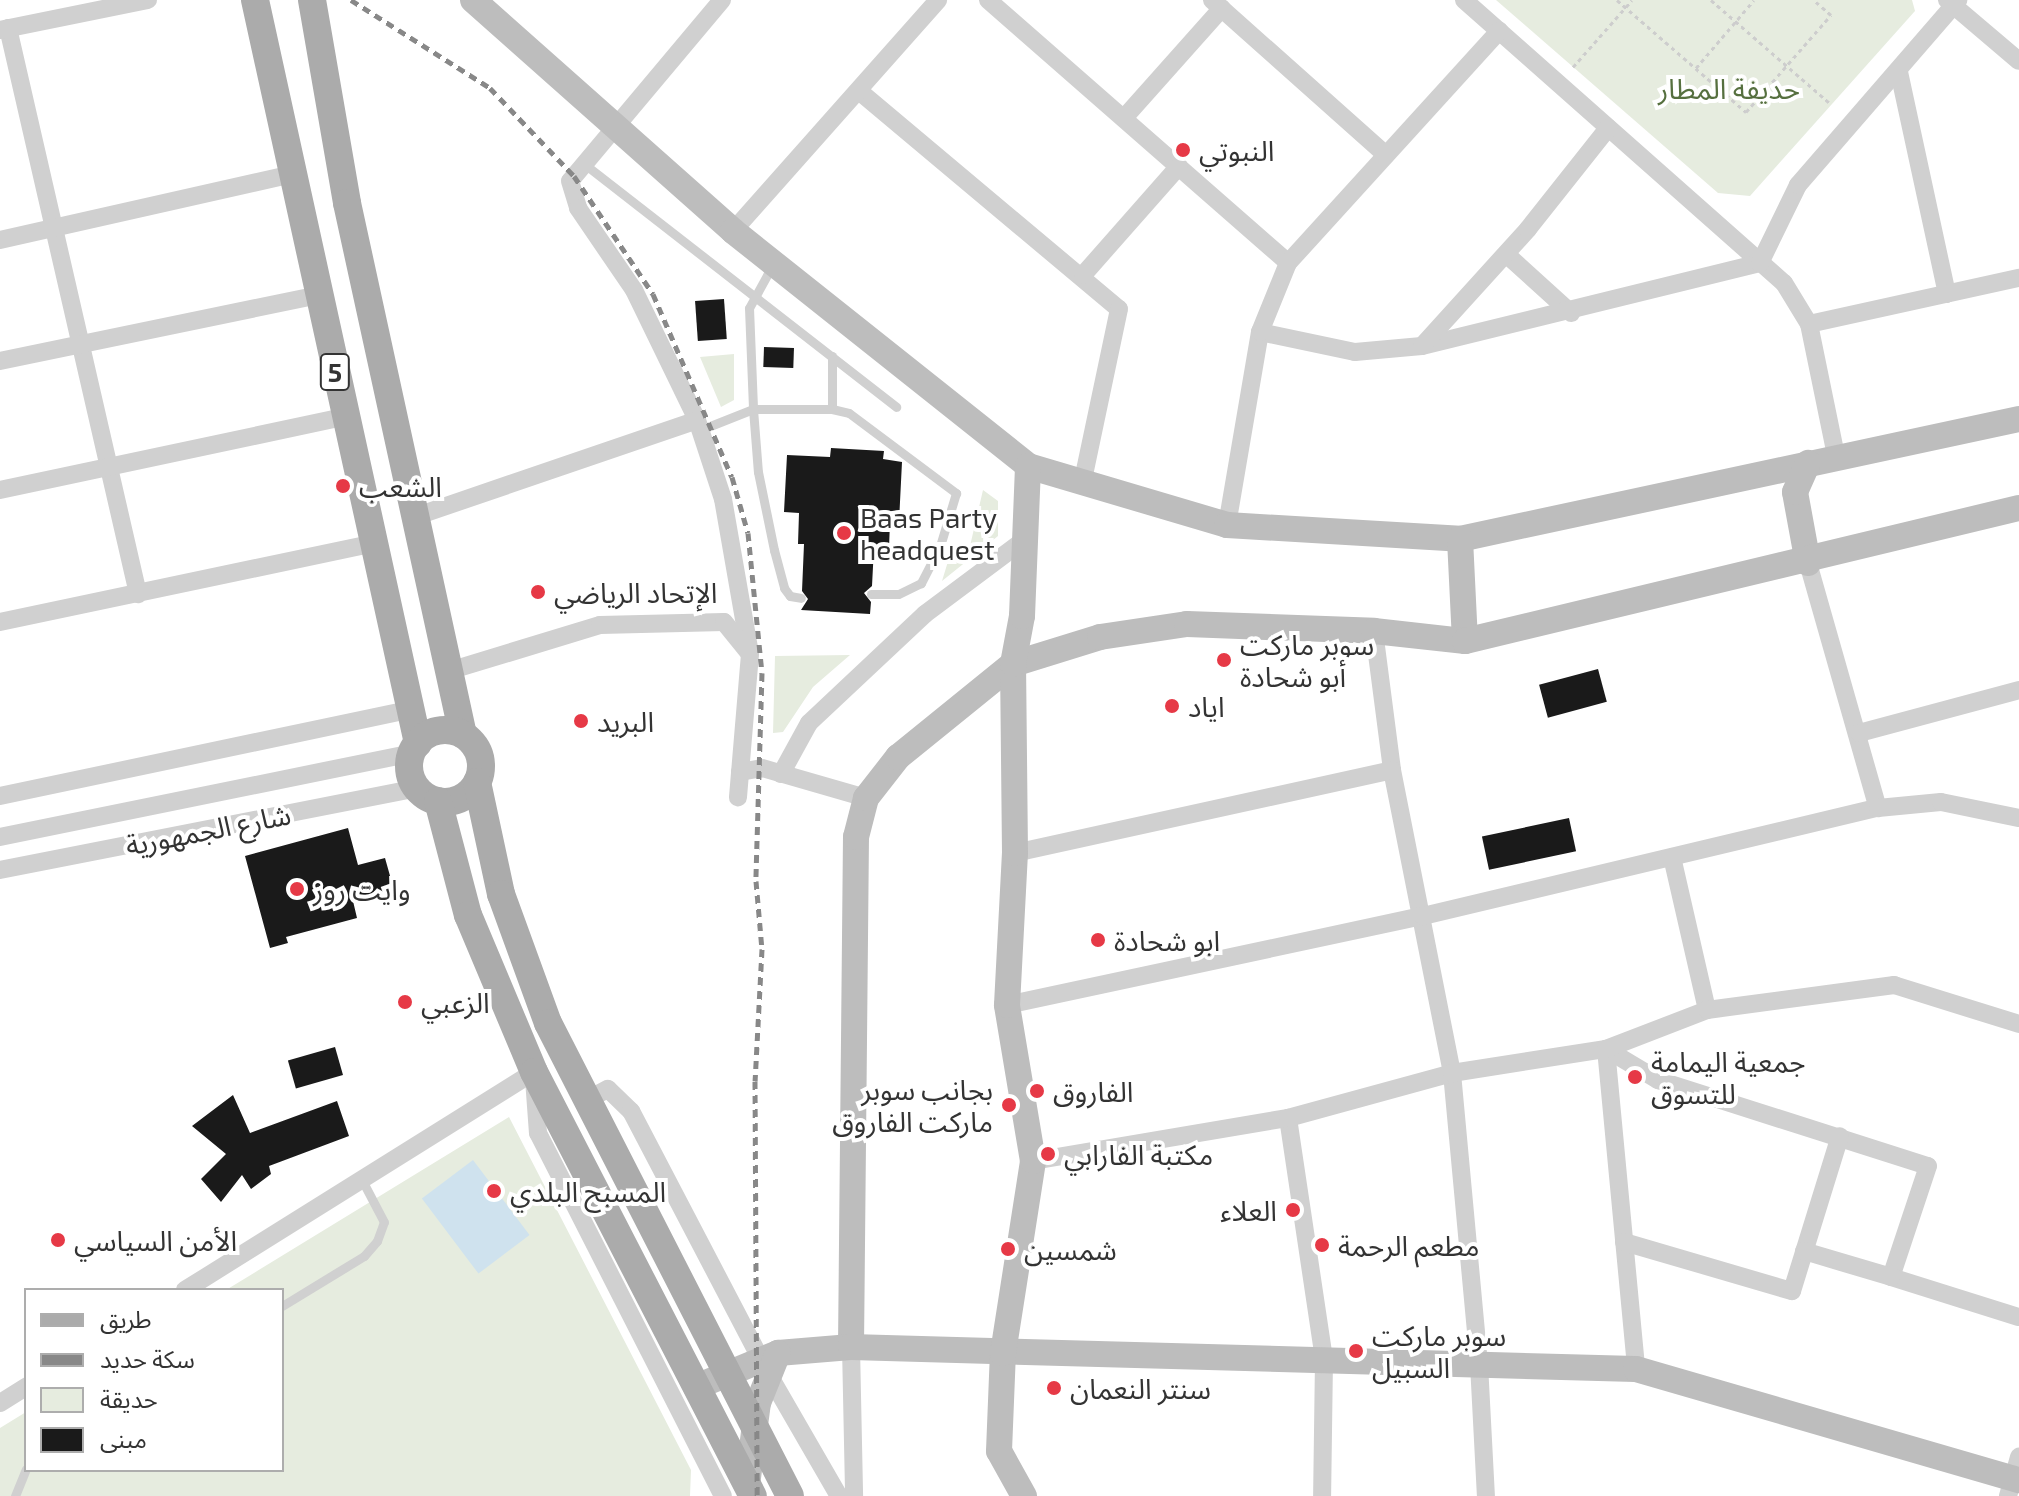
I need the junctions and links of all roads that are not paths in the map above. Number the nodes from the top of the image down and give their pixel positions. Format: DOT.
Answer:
graph roads {
  1 [pos="148,0"];
  2 [pos="255,0"];
  3 [pos="312,0"];
  4 [pos="722,0"];
  5 [pos="938,0"];
  6 [pos="988,0"];
  7 [pos="1464,0"];
  8 [pos="1953,2"];
  9 [pos="1217,4"];
  10 [pos="489,5"];
  11 [pos="4,29"];
  12 [pos="1499,31"];
  13 [pos="2019,61"];
  14 [pos="1899,72"];
  15 [pos="859,91"];
  16 [pos="1124,118"];
  17 [pos="612,127"];
  18 [pos="1608,128"];
  19 [pos="1386,155"];
  20 [pos="583,163"];
  21 [pos="1179,166"];
  22 [pos="293,174"];
  23 [pos="54,229"];
  24 [pos="733,231"];
  25 [pos="0,240"];
  26 [pos="1506,254"];
  27 [pos="1288,263"];
  28 [pos="1760,263"];
  29 [pos="773,264"];
  30 [pos="1083,275"];
  31 [pos="2019,278"];
  32 [pos="1947,294"];
  33 [pos="320,295"];
  34 [pos="756,296"];
  35 [pos="1571,313"];
  36 [pos="1809,324"];
  37 [pos="1260,332"];
  38 [pos="82,343"];
  39 [pos="1422,346"];
  40 [pos="832,356"];
  41 [pos="0,361"];
  42 [pos="896,407"];
  43 [pos="753,409"];
  44 [pos="832,409"];
  45 [pos="344,417"];
  46 [pos="2019,419"];
  47 [pos="698,425"];
  48 [pos="1836,455"];
  49 [pos="1808,463"];
  50 [pos="1028,466"];
  51 [pos="110,468"];
  52 [pos="1082,484"];
  53 [pos="0,490"];
  54 [pos="2019,508"];
  55 [pos="414,517"];
  56 [pos="1227,525"];
  57 [pos="1460,539"];
  58 [pos="1024,540"];
  59 [pos="374,543"];
  60 [pos="1808,563"];
  61 [pos="138,594"];
  62 [pos="871,594"];
  63 [pos="801,598"];
  64 [pos="0,622"];
  65 [pos="1374,631"];
  66 [pos="1465,641"];
  67 [pos="750,654"];
  68 [pos="1013,664"];
  69 [pos="452,670"];
  70 [pos="2019,690"];
  71 [pos="413,709"];
  72 [pos="1859,733"];
  73 [pos="463,735"];
  74 [pos="415,748"];
  75 [pos="1392,770"];
  76 [pos="740,772"];
  77 [pos="781,774"];
  78 [pos="477,782"];
  79 [pos="427,795"];
  80 [pos="0,796"];
  81 [pos="738,797"];
  82 [pos="866,798"];
  83 [pos="1878,808"];
  84 [pos="2019,818"];
  85 [pos="0,837"];
  86 [pos="1015,853"];
  87 [pos="1672,857"];
  88 [pos="0,870"];
  89 [pos="1423,916"];
  90 [pos="1007,1005"];
  91 [pos="1707,1010"];
  92 [pos="2019,1024"];
  93 [pos="1606,1049"];
  94 [pos="534,1072"];
  95 [pos="1452,1073"];
  96 [pos="585,1101"];
  97 [pos="1288,1118"];
  98 [pos="1840,1136"];
  99 [pos="1033,1161"];
  100 [pos="363,1182"];
  101 [pos="1624,1242"];
  102 [pos="1804,1251"];
  103 [pos="1891,1277"];
  104 [pos="188,1288"];
  105 [pos="284,1305"];
  106 [pos="2019,1317"];
  107 [pos="851,1347"];
  108 [pos="1003,1353"];
  109 [pos="1324,1360"];
  110 [pos="769,1363"];
  111 [pos="1479,1364"];
  112 [pos="1636,1369"];
  113 [pos="729,1372"];
  114 [pos="696,1387"];
  115 [pos="24,1388"];
  116 [pos="0,1403"];
  117 [pos="755,1425"];
  118 [pos="25,1472"];
  119 [pos="2015,1478"];
  120 [pos="742,1493"];
  121 [pos="15,1496"];
  122 [pos="790,1496"];
  123 [pos="839,1496"];
  124 [pos="854,1496"];
  125 [pos="1024,1496"];
  126 [pos="1322,1496"];
  127 [pos="1486,1496"];
  1 -- 11 [label="street"];
  2 -- 22 [label="main road, 5"];
  3 -- 55 [label="main road, 5"];
  4 -- 17 [label="street"];
  5 -- 15 [label="street"];
  6 -- 16 [label="street"];
  7 -- 12 [label="street"];
  8 -- 13 [label="street"];
  8 -- 14 [label="street"];
  9 -- 16 [label="street"];
  9 -- 19 [label="street"];
  10 -- 17 [label="street"];
  11 -- 23 [label="street"];
  12 -- 18 [label="street"];
  12 -- 19 [label="street"];
  14 -- 28 [label="street"];
  14 -- 32 [label="street"];
  15 -- 24 [label="street"];
  15 -- 30 [label="street"];
  16 -- 21 [label="street"];
  17 -- 20 [label="street"];
  17 -- 24 [label="street"];
  18 -- 26 [label="street"];
  18 -- 28 [label="street"];
  19 -- 27 [label="street"];
  20 -- 34 [label="lane"];
  20 -- 47 [label="street"];
  21 -- 27 [label="street"];
  21 -- 30 [label="street"];
  22 -- 23 [label="street"];
  22 -- 33 [label="main road, 5"];
  23 -- 25 [label="street"];
  23 -- 38 [label="street"];
  24 -- 29 [label="street"];
  26 -- 35 [label="street"];
  26 -- 39 [label="street"];
  27 -- 37 [label="street"];
  28 -- 35 [label="street"];
  28 -- 36 [label="street"];
  29 -- 34 [label="lane"];
  29 -- 50 [label="street"];
  30 -- 52 [label="street"];
  31 -- 32 [label="street"];
  32 -- 36 [label="street"];
  33 -- 38 [label="street"];
  33 -- 45 [label="main road, 5"];
  34 -- 40 [label="lane"];
  34 -- 43 [label="lane"];
  35 -- 39 [label="street"];
  36 -- 48 [label="street"];
  37 -- 39 [label="street"];
  37 -- 56 [label="street"];
  38 -- 41 [label="street"];
  38 -- 51 [label="street"];
  40 -- 42 [label="lane"];
  40 -- 44 [label="lane"];
  43 -- 44 [label="lane"];
  43 -- 47 [label="lane"];
  43 -- 63 [label="lane"];
  44 -- 62 [label="lane"];
  45 -- 51 [label="street"];
  45 -- 59 [label="main road, 5"];
  46 -- 48 [label="street"];
  47 -- 55 [label="street"];
  47 -- 67 [label="street"];
  48 -- 49 [label="street"];
  49 -- 57 [label="street"];
  49 -- 60 [label="street"];
  50 -- 52 [label="street"];
  50 -- 58 [label="street"];
  51 -- 53 [label="street"];
  51 -- 61 [label="street"];
  52 -- 56 [label="street"];
  54 -- 60 [label="street"];
  55 -- 69 [label="main road, 5"];
  56 -- 57 [label="street"];
  57 -- 66 [label="street"];
  58 -- 68 [label="street"];
  58 -- 77 [label="street"];
  59 -- 61 [label="street"];
  59 -- 71 [label="main road, 5"];
  60 -- 66 [label="street"];
  60 -- 72 [label="street"];
  61 -- 64 [label="street"];
  65 -- 66 [label="street"];
  65 -- 68 [label="street"];
  65 -- 75 [label="street"];
  67 -- 69 [label="street"];
  67 -- 76 [label="street"];
  68 -- 82 [label="street"];
  68 -- 86 [label="street"];
  69 -- 73 [label="main road, 5"];
  70 -- 72 [label="street"];
  71 -- 74 [label="main road, 5"];
  71 -- 80 [label="street"];
  72 -- 83 [label="street"];
  73 -- 74 [label="main road"];
  73 -- 78 [label="main road"];
  74 -- 79 [label="main road"];
  74 -- 85 [label="street, شارع الجمهورية"];
  75 -- 86 [label="street"];
  75 -- 89 [label="street"];
  76 -- 77 [label="street"];
  76 -- 81 [label="street"];
  77 -- 82 [label="street"];
  78 -- 79 [label="main road"];
  78 -- 96 [label="main road"];
  79 -- 88 [label="street, شارع الجمهورية"];
  79 -- 94 [label="main road"];
  82 -- 107 [label="street"];
  83 -- 84 [label="street"];
  83 -- 87 [label="street"];
  86 -- 90 [label="street"];
  87 -- 89 [label="street"];
  87 -- 91 [label="street"];
  89 -- 90 [label="street"];
  89 -- 95 [label="street"];
  90 -- 99 [label="street"];
  91 -- 92 [label="street"];
  91 -- 93 [label="street"];
  93 -- 95 [label="street"];
  93 -- 98 [label="street"];
  93 -- 101 [label="street"];
  94 -- 100 [label="street"];
  94 -- 114 [label="main road"];
  94 -- 120 [label="street"];
  95 -- 97 [label="street"];
  95 -- 111 [label="street"];
  96 -- 110 [label="street"];
  96 -- 113 [label="main road"];
  97 -- 99 [label="street"];
  97 -- 109 [label="street"];
  98 -- 102 [label="street"];
  98 -- 103 [label="street"];
  99 -- 108 [label="street"];
  100 -- 104 [label="street"];
  100 -- 105 [label="lane"];
  101 -- 102 [label="street"];
  101 -- 112 [label="street"];
  102 -- 103 [label="street"];
  103 -- 106 [label="street"];
  107 -- 108 [label="street"];
  107 -- 110 [label="street"];
  107 -- 124 [label="street"];
  108 -- 109 [label="street"];
  108 -- 125 [label="street"];
  109 -- 111 [label="street"];
  109 -- 126 [label="street"];
  110 -- 113 [label="street"];
  110 -- 117 [label="street"];
  110 -- 123 [label="street"];
  111 -- 112 [label="street"];
  111 -- 127 [label="street"];
  112 -- 119 [label="street"];
  113 -- 114 [label="street"];
  113 -- 117 [label="main road"];
  114 -- 120 [label="main road"];
  115 -- 116 [label="street"];
  117 -- 120 [label="street"];
  117 -- 122 [label="main road"];
  118 -- 121 [label="lane"];
}
